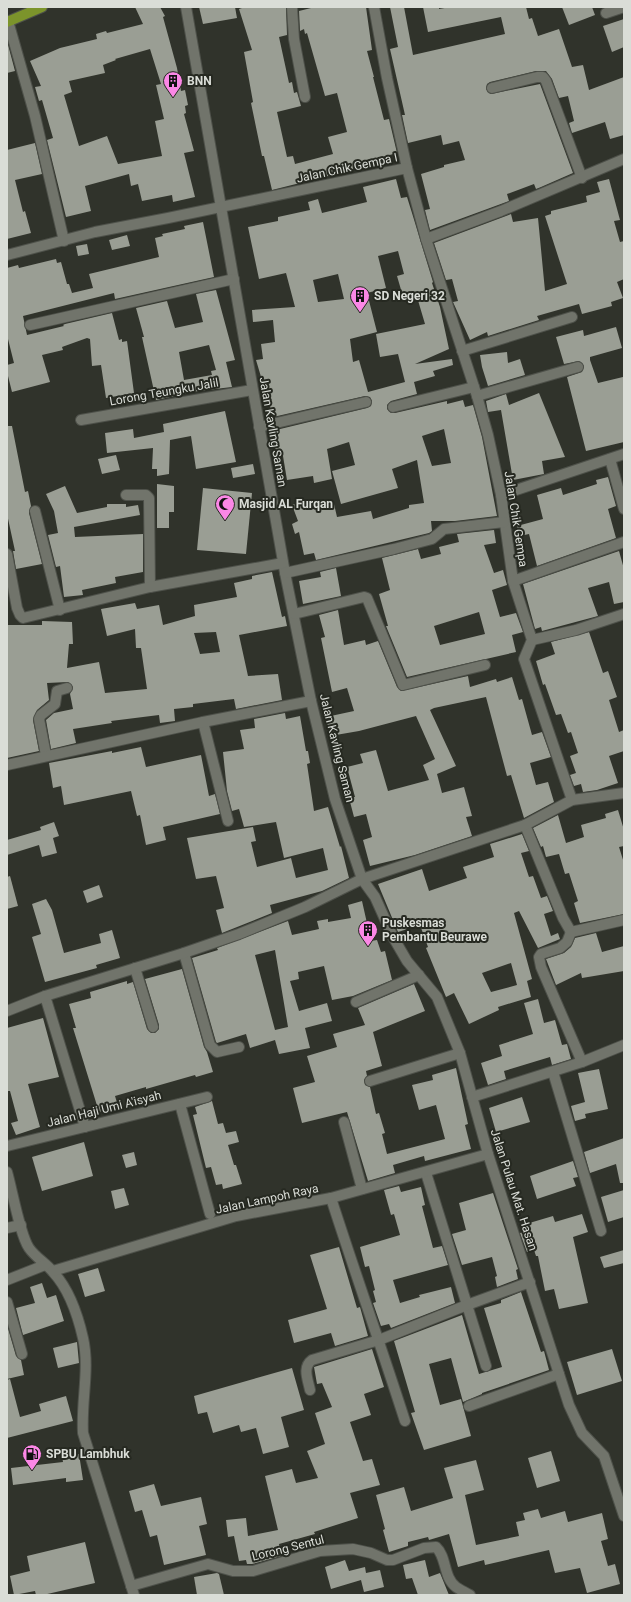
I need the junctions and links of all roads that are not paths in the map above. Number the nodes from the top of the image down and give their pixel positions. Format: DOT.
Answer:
graph roads {
  1 [pos="42,7"];
  2 [pos="186,7"];
  3 [pos="292,7"];
  4 [pos="374,7"];
  5 [pos="624,7"];
  6 [pos="606,13"];
  7 [pos="8,22"];
  8 [pos="492,88"];
  9 [pos="305,97"];
  10 [pos="624,159"];
  11 [pos="407,168"];
  12 [pos="582,178"];
  13 [pos="220,207"];
  14 [pos="426,239"];
  15 [pos="64,241"];
  16 [pos="7,255"];
  17 [pos="234,280"];
  18 [pos="572,317"];
  19 [pos="30,325"];
  20 [pos="462,352"];
  21 [pos="578,367"];
  22 [pos="252,390"];
  23 [pos="476,392"];
  24 [pos="366,402"];
  25 [pos="393,407"];
  26 [pos="81,420"];
  27 [pos="259,427"];
  28 [pos="624,454"];
  29 [pos="610,458"];
  30 [pos="126,495"];
  31 [pos="501,495"];
  32 [pos="624,509"];
  33 [pos="35,511"];
  34 [pos="504,522"];
  35 [pos="624,542"];
  36 [pos="7,554"];
  37 [pos="284,568"];
  38 [pos="513,582"];
  39 [pos="150,587"];
  40 [pos="60,610"];
  41 [pos="294,614"];
  42 [pos="624,614"];
  43 [pos="532,640"];
  44 [pos="485,665"];
  45 [pos="66,688"];
  46 [pos="311,701"];
  47 [pos="203,722"];
  48 [pos="46,755"];
  49 [pos="7,765"];
  50 [pos="624,793"];
  51 [pos="572,800"];
  52 [pos="228,821"];
  53 [pos="525,825"];
  54 [pos="362,879"];
  55 [pos="624,920"];
  56 [pos="571,932"];
  57 [pos="184,953"];
  58 [pos="135,968"];
  59 [pos="419,975"];
  60 [pos="45,996"];
  61 [pos="356,1002"];
  62 [pos="7,1010"];
  63 [pos="153,1027"];
  64 [pos="624,1045"];
  65 [pos="239,1047"];
  66 [pos="460,1053"];
  67 [pos="582,1062"];
  68 [pos="553,1072"];
  69 [pos="370,1081"];
  70 [pos="207,1097"];
  71 [pos="472,1097"];
  72 [pos="180,1104"];
  73 [pos="344,1122"];
  74 [pos="85,1127"];
  75 [pos="7,1146"];
  76 [pos="488,1154"];
  77 [pos="7,1172"];
  78 [pos="426,1173"];
  79 [pos="362,1190"];
  80 [pos="331,1198"];
  81 [pos="210,1214"];
  82 [pos="21,1225"];
  83 [pos="7,1228"];
  84 [pos="602,1231"];
  85 [pos="49,1268"];
  86 [pos="7,1280"];
  87 [pos="530,1282"];
  88 [pos="7,1302"];
  89 [pos="466,1305"];
  90 [pos="379,1340"];
  91 [pos="22,1354"];
  92 [pos="486,1366"];
  93 [pos="558,1374"];
  94 [pos="310,1390"];
  95 [pos="469,1406"];
  96 [pos="405,1421"];
  97 [pos="624,1516"];
  98 [pos="133,1590"];
  99 [pos="470,1595"];
  1 -- 7 [label="main road"];
  2 -- 13 [label="street, Jalan Kavling Saman"];
  3 -- 9 [label="street"];
  4 -- 11 [label="street"];
  5 -- 6 [label="street"];
  7 -- 15 [label="street"];
  8 -- 12 [label="street"];
  10 -- 12 [label="street"];
  11 -- 13 [label="street, Jalan Chik Gempa I"];
  11 -- 14 [label="street, Jalan Chik Gempa I"];
  12 -- 14 [label="street"];
  13 -- 15 [label="street, Jalan Chik Gempa I"];
  13 -- 17 [label="street, Jalan Kavling Saman"];
  14 -- 20 [label="street, Jalan Chik Gempa"];
  15 -- 16 [label="street, Jalan Chik Gempa I"];
  17 -- 19 [label="street"];
  17 -- 22 [label="street, Jalan Kavling Saman"];
  18 -- 20 [label="street"];
  20 -- 23 [label="street, Jalan Chik Gempa"];
  21 -- 23 [label="street"];
  22 -- 26 [label="street, Lorong Teungku Jalil"];
  22 -- 27 [label="street, Jalan Kavling Saman"];
  23 -- 25 [label="street"];
  23 -- 31 [label="street, Jalan Chik Gempa"];
  24 -- 27 [label="street"];
  27 -- 37 [label="street, Jalan Kavling Saman"];
  28 -- 29 [label="street"];
  29 -- 31 [label="street"];
  29 -- 32 [label="street"];
  30 -- 39 [label="street"];
  31 -- 34 [label="street, Jalan Chik Gempa"];
  33 -- 40 [label="street"];
  34 -- 37 [label="street"];
  34 -- 38 [label="street, Jalan Chik Gempa"];
  35 -- 38 [label="street"];
  36 -- 40 [label="street"];
  37 -- 39 [label="street"];
  37 -- 41 [label="street, Jalan Kavling Saman"];
  38 -- 43 [label="street, Jalan Chik Gempa"];
  39 -- 40 [label="street"];
  41 -- 44 [label="street"];
  41 -- 46 [label="street, Jalan Kavling Saman"];
  42 -- 43 [label="street"];
  43 -- 51 [label="street"];
  45 -- 48 [label="street"];
  46 -- 47 [label="street"];
  46 -- 54 [label="street, Jalan Kavling Saman"];
  47 -- 48 [label="street"];
  47 -- 52 [label="street"];
  48 -- 49 [label="street"];
  50 -- 51 [label="street"];
  51 -- 53 [label="street"];
  53 -- 54 [label="street"];
  53 -- 56 [label="street"];
  54 -- 57 [label="street"];
  54 -- 59 [label="street, Jalan Pulau Mat. Hasan"];
  55 -- 56 [label="street"];
  56 -- 67 [label="street"];
  57 -- 58 [label="street"];
  57 -- 65 [label="street"];
  58 -- 60 [label="street"];
  58 -- 63 [label="street"];
  59 -- 61 [label="street"];
  59 -- 66 [label="street, Jalan Pulau Mat. Hasan"];
  60 -- 62 [label="street"];
  60 -- 74 [label="street"];
  64 -- 67 [label="street"];
  66 -- 69 [label="street"];
  66 -- 71 [label="street, Jalan Pulau Mat. Hasan"];
  67 -- 68 [label="street"];
  68 -- 71 [label="street"];
  68 -- 84 [label="street"];
  70 -- 72 [label="street, Jalan Haji Umi A'isyah"];
  71 -- 76 [label="street, Jalan Pulau Mat. Hasan"];
  72 -- 74 [label="street, Jalan Haji Umi A'isyah"];
  72 -- 81 [label="street"];
  73 -- 79 [label="street"];
  74 -- 75 [label="street, Jalan Haji Umi A'isyah"];
  76 -- 78 [label="street, Jalan Lampoh Raya"];
  76 -- 87 [label="street, Jalan Pulau Mat. Hasan"];
  77 -- 82 [label="street"];
  78 -- 79 [label="street, Jalan Lampoh Raya"];
  78 -- 89 [label="street"];
  79 -- 80 [label="street, Jalan Lampoh Raya"];
  80 -- 85 [label="street, Jalan Lampoh Raya"];
  80 -- 90 [label="street"];
  82 -- 83 [label="street"];
  82 -- 85 [label="street"];
  85 -- 86 [label="street, Jalan Lampoh Raya"];
  85 -- 98 [label="street"];
  87 -- 89 [label="street"];
  87 -- 93 [label="street, Jalan Pulau Mat. Hasan"];
  88 -- 91 [label="street"];
  89 -- 90 [label="street"];
  89 -- 92 [label="street"];
  90 -- 94 [label="street"];
  90 -- 96 [label="street"];
  93 -- 95 [label="street"];
  93 -- 97 [label="street, Jalan Pulau Mat. Hasan"];
  98 -- 99 [label="street, Lorong Sentul"];
}
